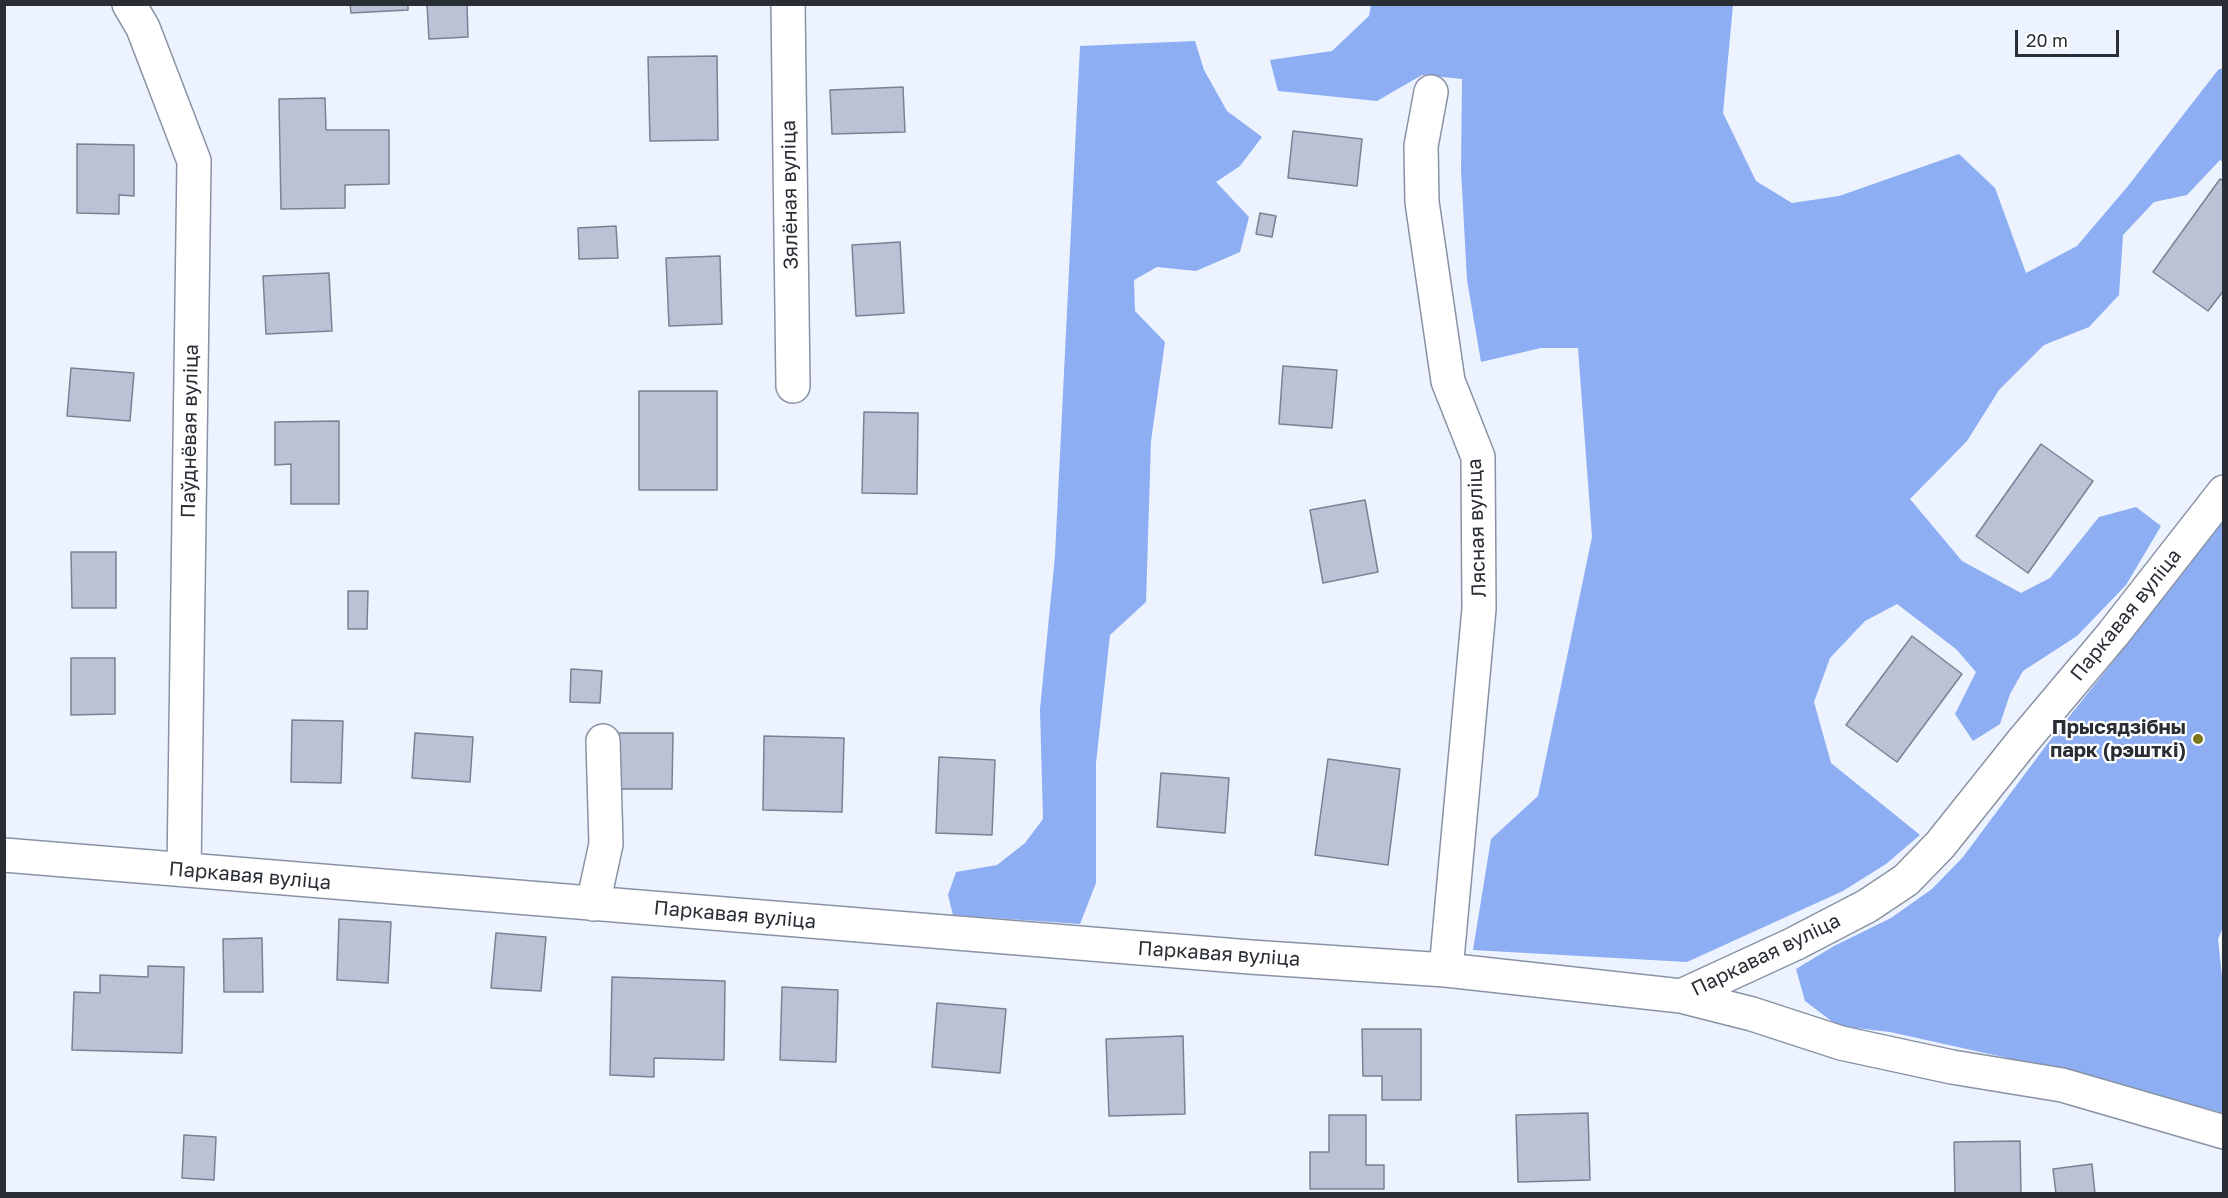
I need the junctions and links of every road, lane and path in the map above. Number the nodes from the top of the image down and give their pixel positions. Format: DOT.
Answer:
graph roads {
  1 [pos="129,4"];
  2 [pos="788,4"];
  3 [pos="1431,92"];
  4 [pos="793,386"];
  5 [pos="2223,492"];
  6 [pos="603,741"];
  7 [pos="4,855"];
  8 [pos="184,870"];
  9 [pos="593,904"];
  10 [pos="1446,970"];
  11 [pos="1681,996"];
  12 [pos="2223,1132"];
  1 -- 8 [label="street, Паўднёвая вуліца"];
  2 -- 4 [label="street, Зялёная вуліца"];
  3 -- 10 [label="street, Лясная вуліца"];
  5 -- 11 [label="street, Паркавая вуліца"];
  6 -- 9 [label="street"];
  7 -- 8 [label="street, Паркавая вуліца"];
  8 -- 9 [label="street, Паркавая вуліца"];
  9 -- 10 [label="street, Паркавая вуліца"];
  10 -- 11 [label="street, Паркавая вуліца"];
  11 -- 12 [label="street"];
}
